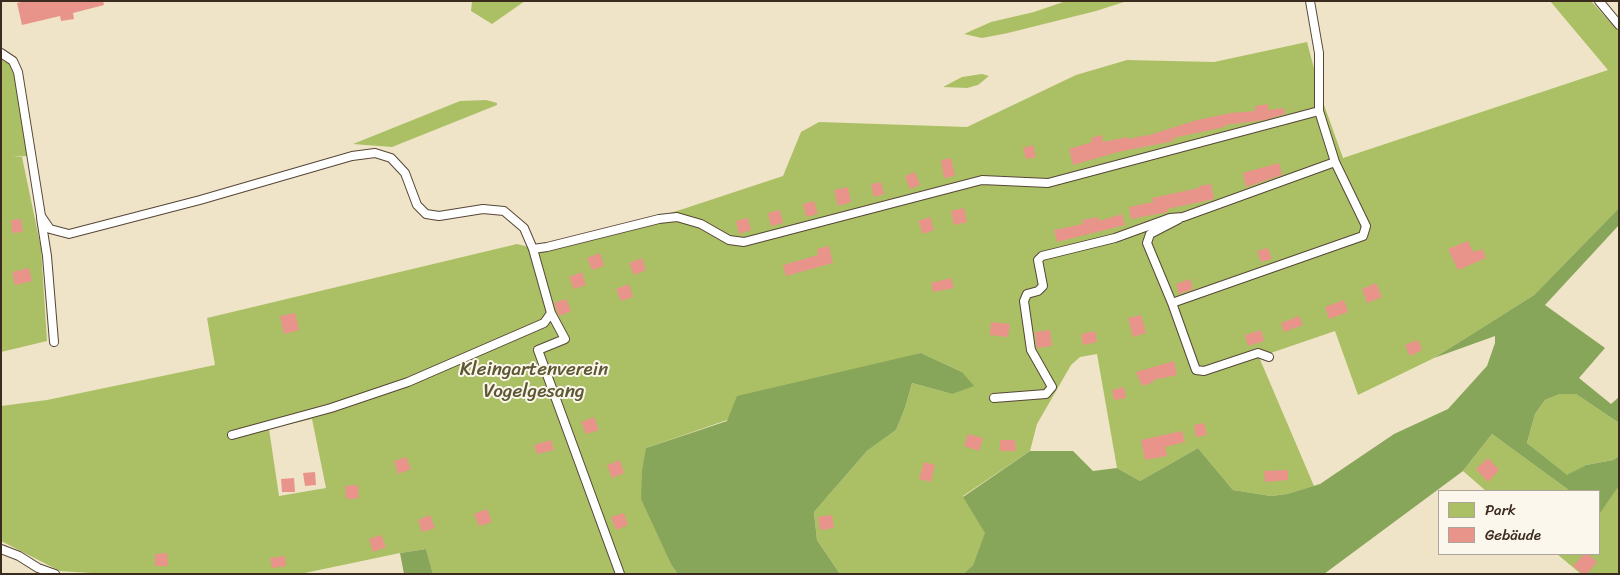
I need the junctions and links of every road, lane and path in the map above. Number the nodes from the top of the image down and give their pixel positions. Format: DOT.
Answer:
graph roads {
  1 [pos="1310,1"];
  2 [pos="1599,1"];
  3 [pos="1619,25"];
  4 [pos="1,53"];
  5 [pos="1319,111"];
  6 [pos="1336,162"];
  7 [pos="41,216"];
  8 [pos="1183,217"];
  9 [pos="533,248"];
  10 [pos="1172,303"];
  11 [pos="551,313"];
  12 [pos="54,342"];
  13 [pos="1268,357"];
  14 [pos="994,398"];
  15 [pos="232,435"];
  16 [pos="1,549"];
  17 [pos="54,574"];
  18 [pos="620,574"];
  1 -- 5 [label="lane"];
  2 -- 3 [label="lane"];
  4 -- 7 [label="lane"];
  5 -- 6 [label="lane"];
  5 -- 9 [label="lane"];
  6 -- 8 [label="lane"];
  6 -- 10 [label="lane"];
  7 -- 9 [label="lane"];
  7 -- 12 [label="lane"];
  8 -- 10 [label="lane"];
  8 -- 14 [label="lane"];
  9 -- 11 [label="lane"];
  10 -- 13 [label="lane"];
  11 -- 15 [label="lane"];
  11 -- 18 [label="lane"];
  16 -- 17 [label="lane"];
}
